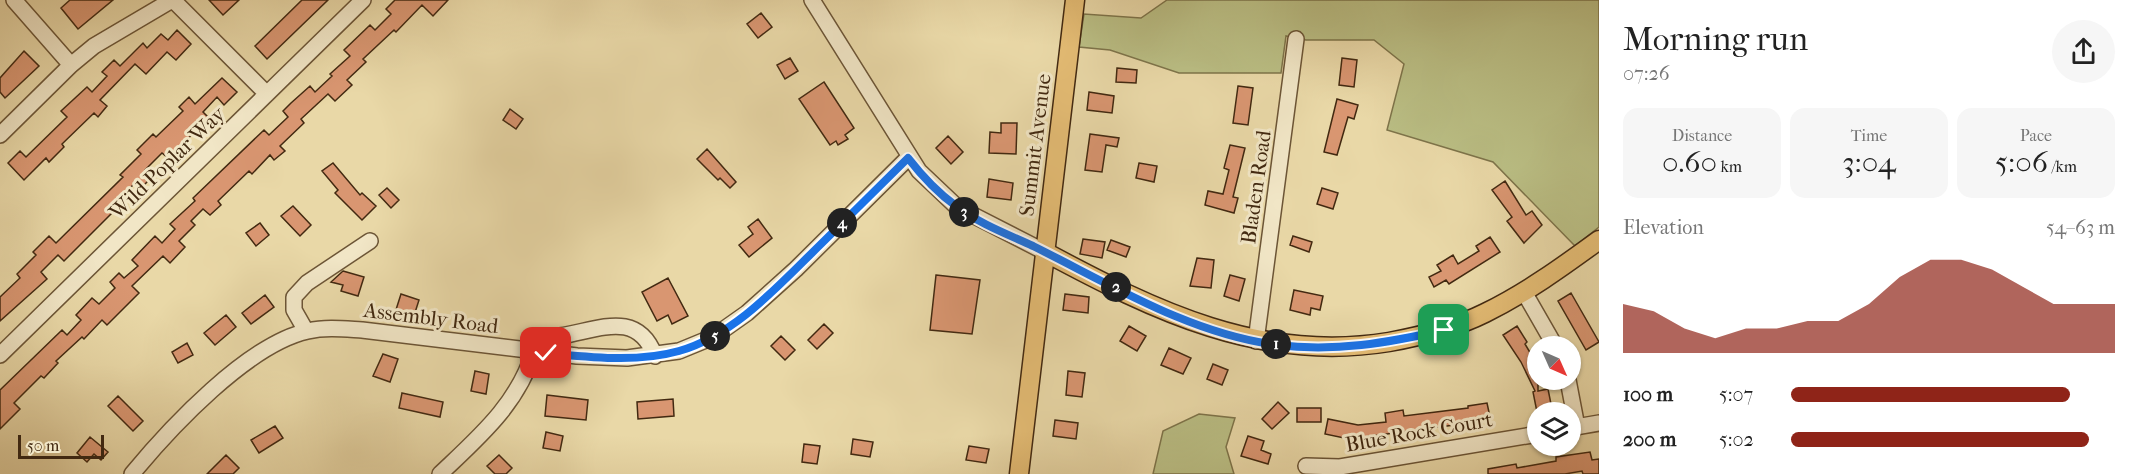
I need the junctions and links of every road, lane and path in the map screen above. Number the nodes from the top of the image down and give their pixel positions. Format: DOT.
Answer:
graph roads {
  1 [pos="14,0"];
  2 [pos="172,0"];
  3 [pos="363,0"];
  4 [pos="812,0"];
  5 [pos="1075,0"];
  6 [pos="1296,39"];
  7 [pos="71,65"];
  8 [pos="267,94"];
  9 [pos="0,135"];
  10 [pos="908,158"];
  11 [pos="1599,240"];
  12 [pos="370,241"];
  13 [pos="1045,252"];
  14 [pos="1524,292"];
  15 [pos="594,329"];
  16 [pos="306,331"];
  17 [pos="1549,336"];
  18 [pos="1257,341"];
  19 [pos="540,352"];
  20 [pos="0,355"];
  21 [pos="655,356"];
  22 [pos="588,357"];
  23 [pos="1599,423"];
  24 [pos="1581,426"];
  25 [pos="1527,436"];
  26 [pos="1306,466"];
  27 [pos="132,474"];
  28 [pos="440,474"];
  29 [pos="1019,474"];
  1 -- 7 [label="street"];
  2 -- 7 [label="street"];
  2 -- 8 [label="street"];
  3 -- 8 [label="street, Wild Poplar Way"];
  4 -- 10 [label="street"];
  5 -- 13 [label="main road, Summit Avenue"];
  6 -- 18 [label="street, Bladen Road"];
  7 -- 9 [label="street"];
  8 -- 20 [label="street, Wild Poplar Way"];
  10 -- 13 [label="street"];
  10 -- 21 [label="street, Assembly Road"];
  11 -- 14 [label="main road"];
  12 -- 16 [label="street"];
  13 -- 18 [label="main road"];
  13 -- 29 [label="main road, Summit Avenue"];
  14 -- 17 [label="street"];
  14 -- 18 [label="main road"];
  15 -- 19 [label="street"];
  15 -- 21 [label="street"];
  15 -- 22 [label="street"];
  16 -- 19 [label="street, Assembly Road"];
  16 -- 27 [label="street, Assembly Road"];
  19 -- 22 [label="street, Assembly Road"];
  19 -- 28 [label="street"];
  21 -- 22 [label="street, Assembly Road"];
  23 -- 24 [label="street"];
  25 -- 26 [label="street, Blue Rock Court"];
}
